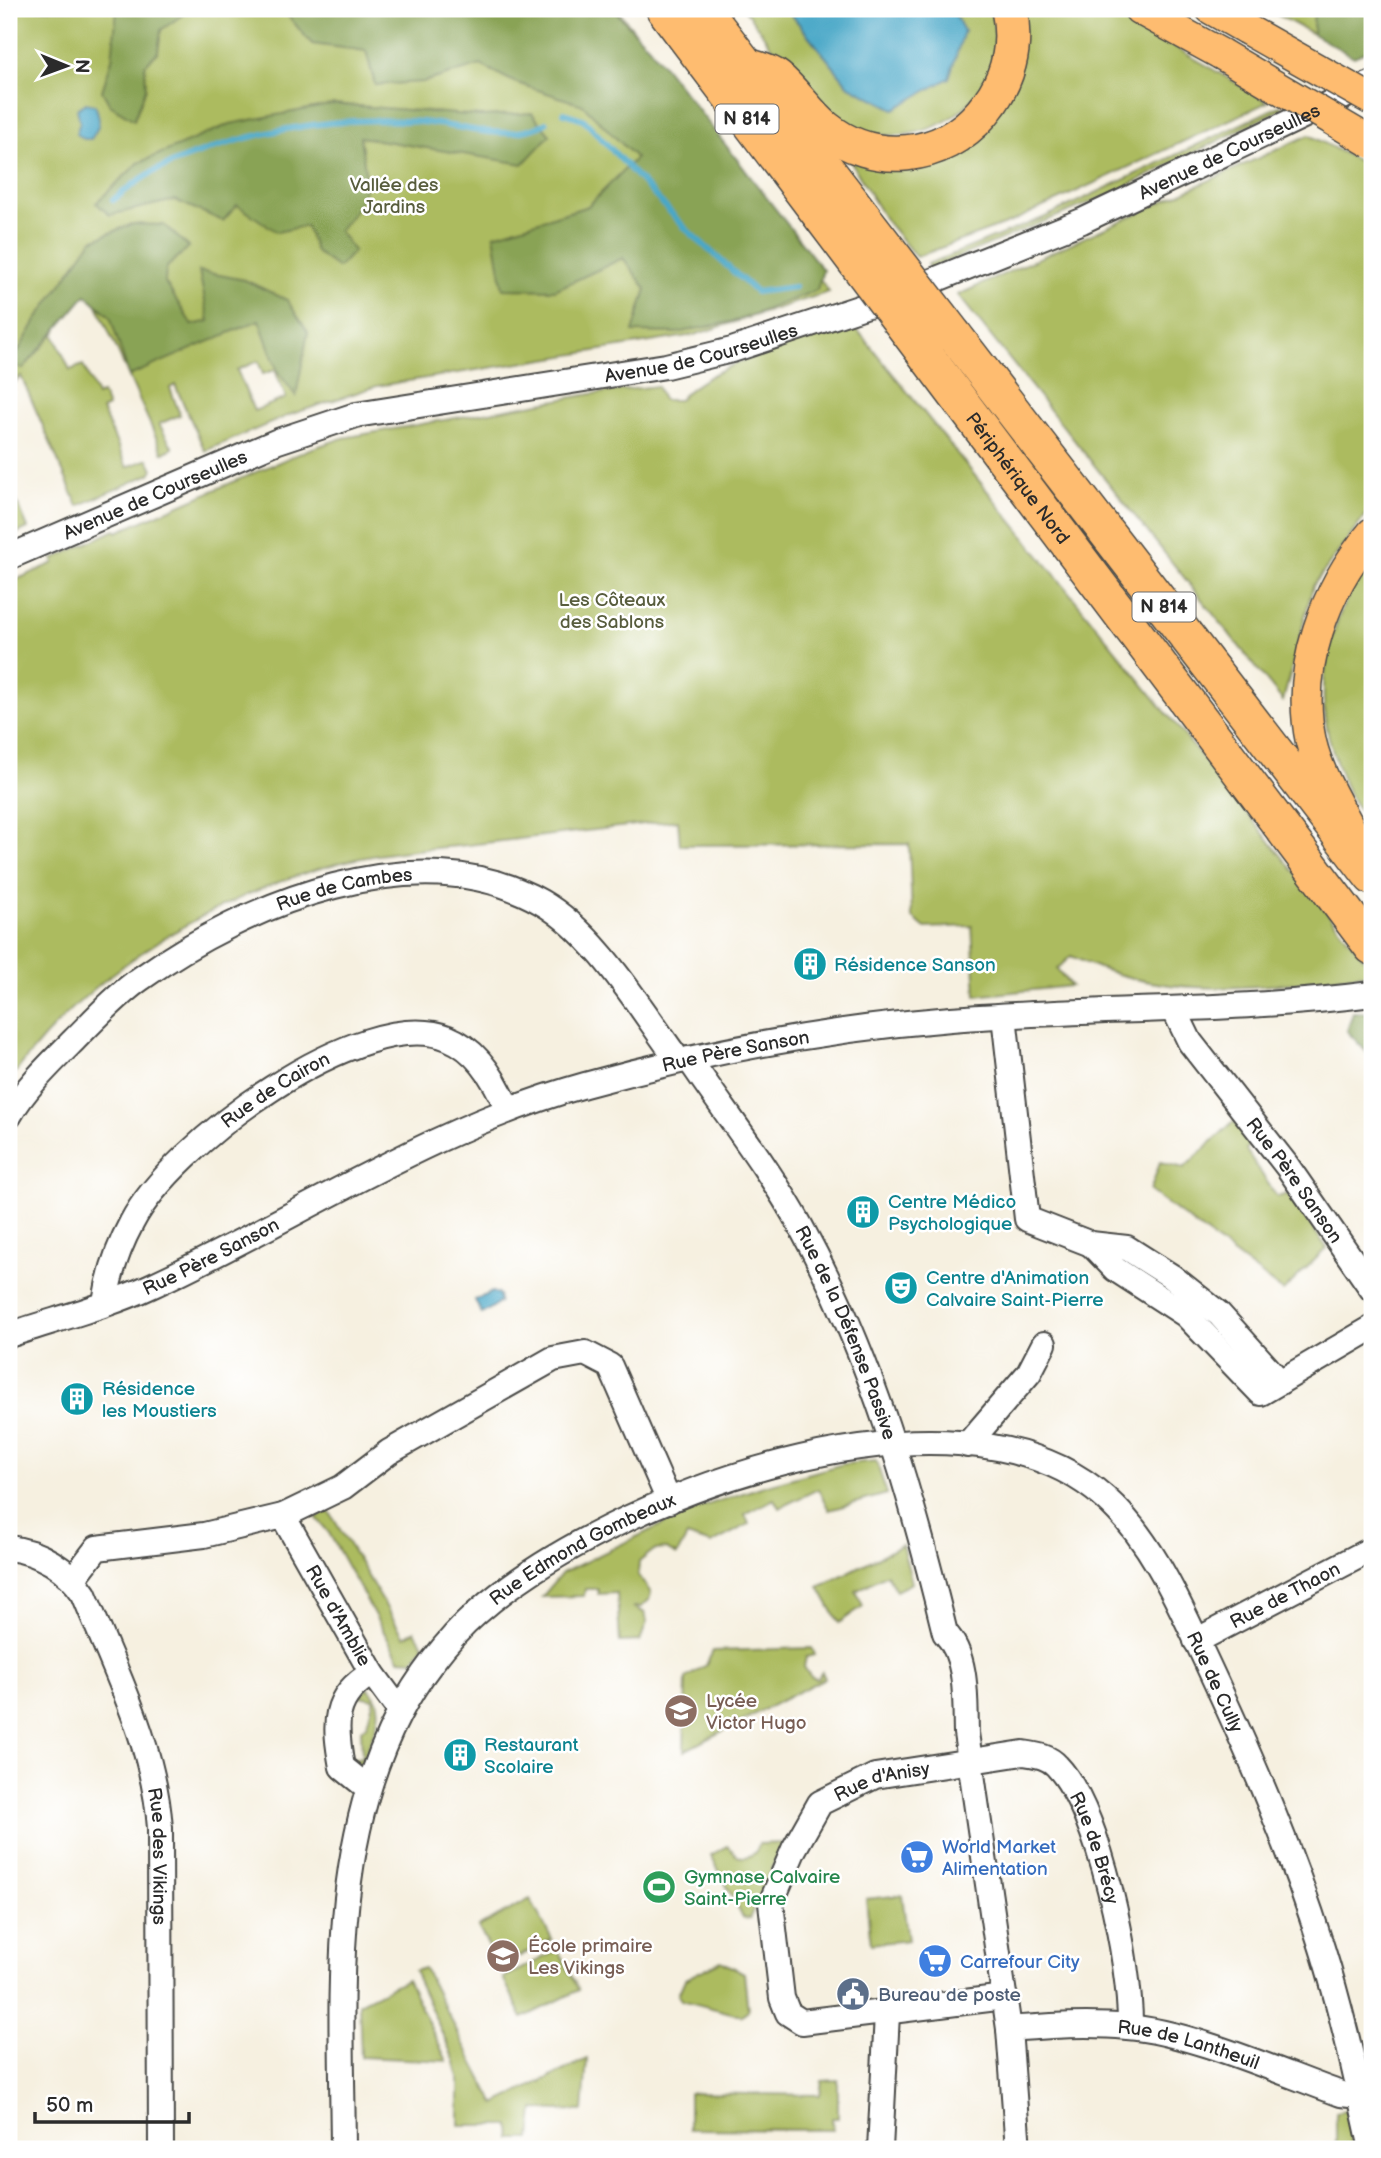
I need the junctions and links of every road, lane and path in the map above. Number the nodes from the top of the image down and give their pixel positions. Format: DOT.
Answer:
graph roads {
  1 [pos="1009,9"];
  2 [pos="1139,9"];
  3 [pos="1211,9"];
  4 [pos="671,11"];
  5 [pos="747,66"];
  6 [pos="1372,83"];
  7 [pos="1372,100"];
  8 [pos="1372,143"];
  9 [pos="837,210"];
  10 [pos="1372,533"];
  11 [pos="9,557"];
  12 [pos="1372,876"];
  13 [pos="1372,947"];
  14 [pos="1372,994"];
  15 [pos="1174,1009"];
  16 [pos="1004,1016"];
  17 [pos="684,1060"];
  18 [pos="508,1110"];
  19 [pos="9,1116"];
  20 [pos="1372,1289"];
  21 [pos="105,1302"];
  22 [pos="1372,1328"];
  23 [pos="9,1335"];
  24 [pos="1044,1344"];
  25 [pos="894,1444"];
  26 [pos="967,1445"];
  27 [pos="669,1501"];
  28 [pos="284,1516"];
  29 [pos="9,1548"];
  30 [pos="1372,1549"];
  31 [pos="74,1578"];
  32 [pos="1196,1641"];
  33 [pos="372,1673"];
  34 [pos="400,1711"];
  35 [pos="971,1760"];
  36 [pos="368,1788"];
  37 [pos="1005,1997"];
  38 [pos="887,2014"];
  39 [pos="1130,2027"];
  40 [pos="1009,2029"];
  41 [pos="1366,2095"];
  42 [pos="161,2149"];
  43 [pos="343,2149"];
  44 [pos="880,2149"];
  45 [pos="1018,2149"];
  46 [pos="1372,2149"];
  1 -- 5 [label="highway"];
  2 -- 8 [label="main road, bridge"];
  3 -- 7 [label="main road, bridge"];
  4 -- 5 [label="highway, Périphérique Nord / N 814"];
  4 -- 9 [label="highway, Périphérique Nord / N 814"];
  5 -- 9 [label="highway, Périphérique Nord / N 814"];
  6 -- 11 [label="street, Avenue de Courseulles"];
  9 -- 12 [label="highway, Périphérique Nord / N 814, bridge"];
  9 -- 13 [label="highway, Périphérique Nord / N 814, bridge"];
  10 -- 12 [label="main road"];
  14 -- 15 [label="street"];
  15 -- 16 [label="street, Rue Père Sanson"];
  15 -- 20 [label="street, Rue Père Sanson"];
  16 -- 17 [label="street, Rue Père Sanson"];
  16 -- 22 [label="street"];
  17 -- 18 [label="street, Rue Père Sanson"];
  17 -- 19 [label="street, Rue de Cambes"];
  17 -- 25 [label="street, Rue de la Défense Passive"];
  18 -- 21 [label="street, Rue Père Sanson"];
  18 -- 21 [label="street, Rue de Cairon"];
  21 -- 23 [label="street, Rue Père Sanson"];
  24 -- 26 [label="street"];
  25 -- 26 [label="street, Rue de Cully"];
  25 -- 27 [label="street, Rue Edmond Gombeaux"];
  25 -- 35 [label="street, Rue de la Défense Passive"];
  26 -- 32 [label="street, Rue de Cully"];
  27 -- 28 [label="street"];
  27 -- 34 [label="street, Rue Edmond Gombeaux"];
  28 -- 31 [label="street"];
  28 -- 33 [label="street, Rue d'Amblie"];
  29 -- 31 [label="street"];
  30 -- 32 [label="street, Rue de Thaon"];
  31 -- 42 [label="street, Rue des Vikings"];
  32 -- 41 [label="street, Rue de Cully"];
  33 -- 34 [label="street, Rue d'Amblie"];
  33 -- 36 [label="street"];
  34 -- 36 [label="street, Rue Edmond Gombeaux"];
  35 -- 37 [label="street, Rue de la Défense Passive"];
  35 -- 38 [label="street, Rue d'Anisy"];
  35 -- 39 [label="street, Rue de Brécy"];
  36 -- 43 [label="street, Rue Edmond Gombeaux"];
  37 -- 38 [label="street, Rue d'Anisy"];
  37 -- 40 [label="street, Rue de la Défense Passive"];
  38 -- 44 [label="street"];
  39 -- 40 [label="street, Rue de Lantheuil"];
  39 -- 41 [label="street, Rue de Lantheuil"];
  40 -- 45 [label="street, Rue de la Défense Passive"];
  41 -- 46 [label="street, Rue de Cully"];
}
